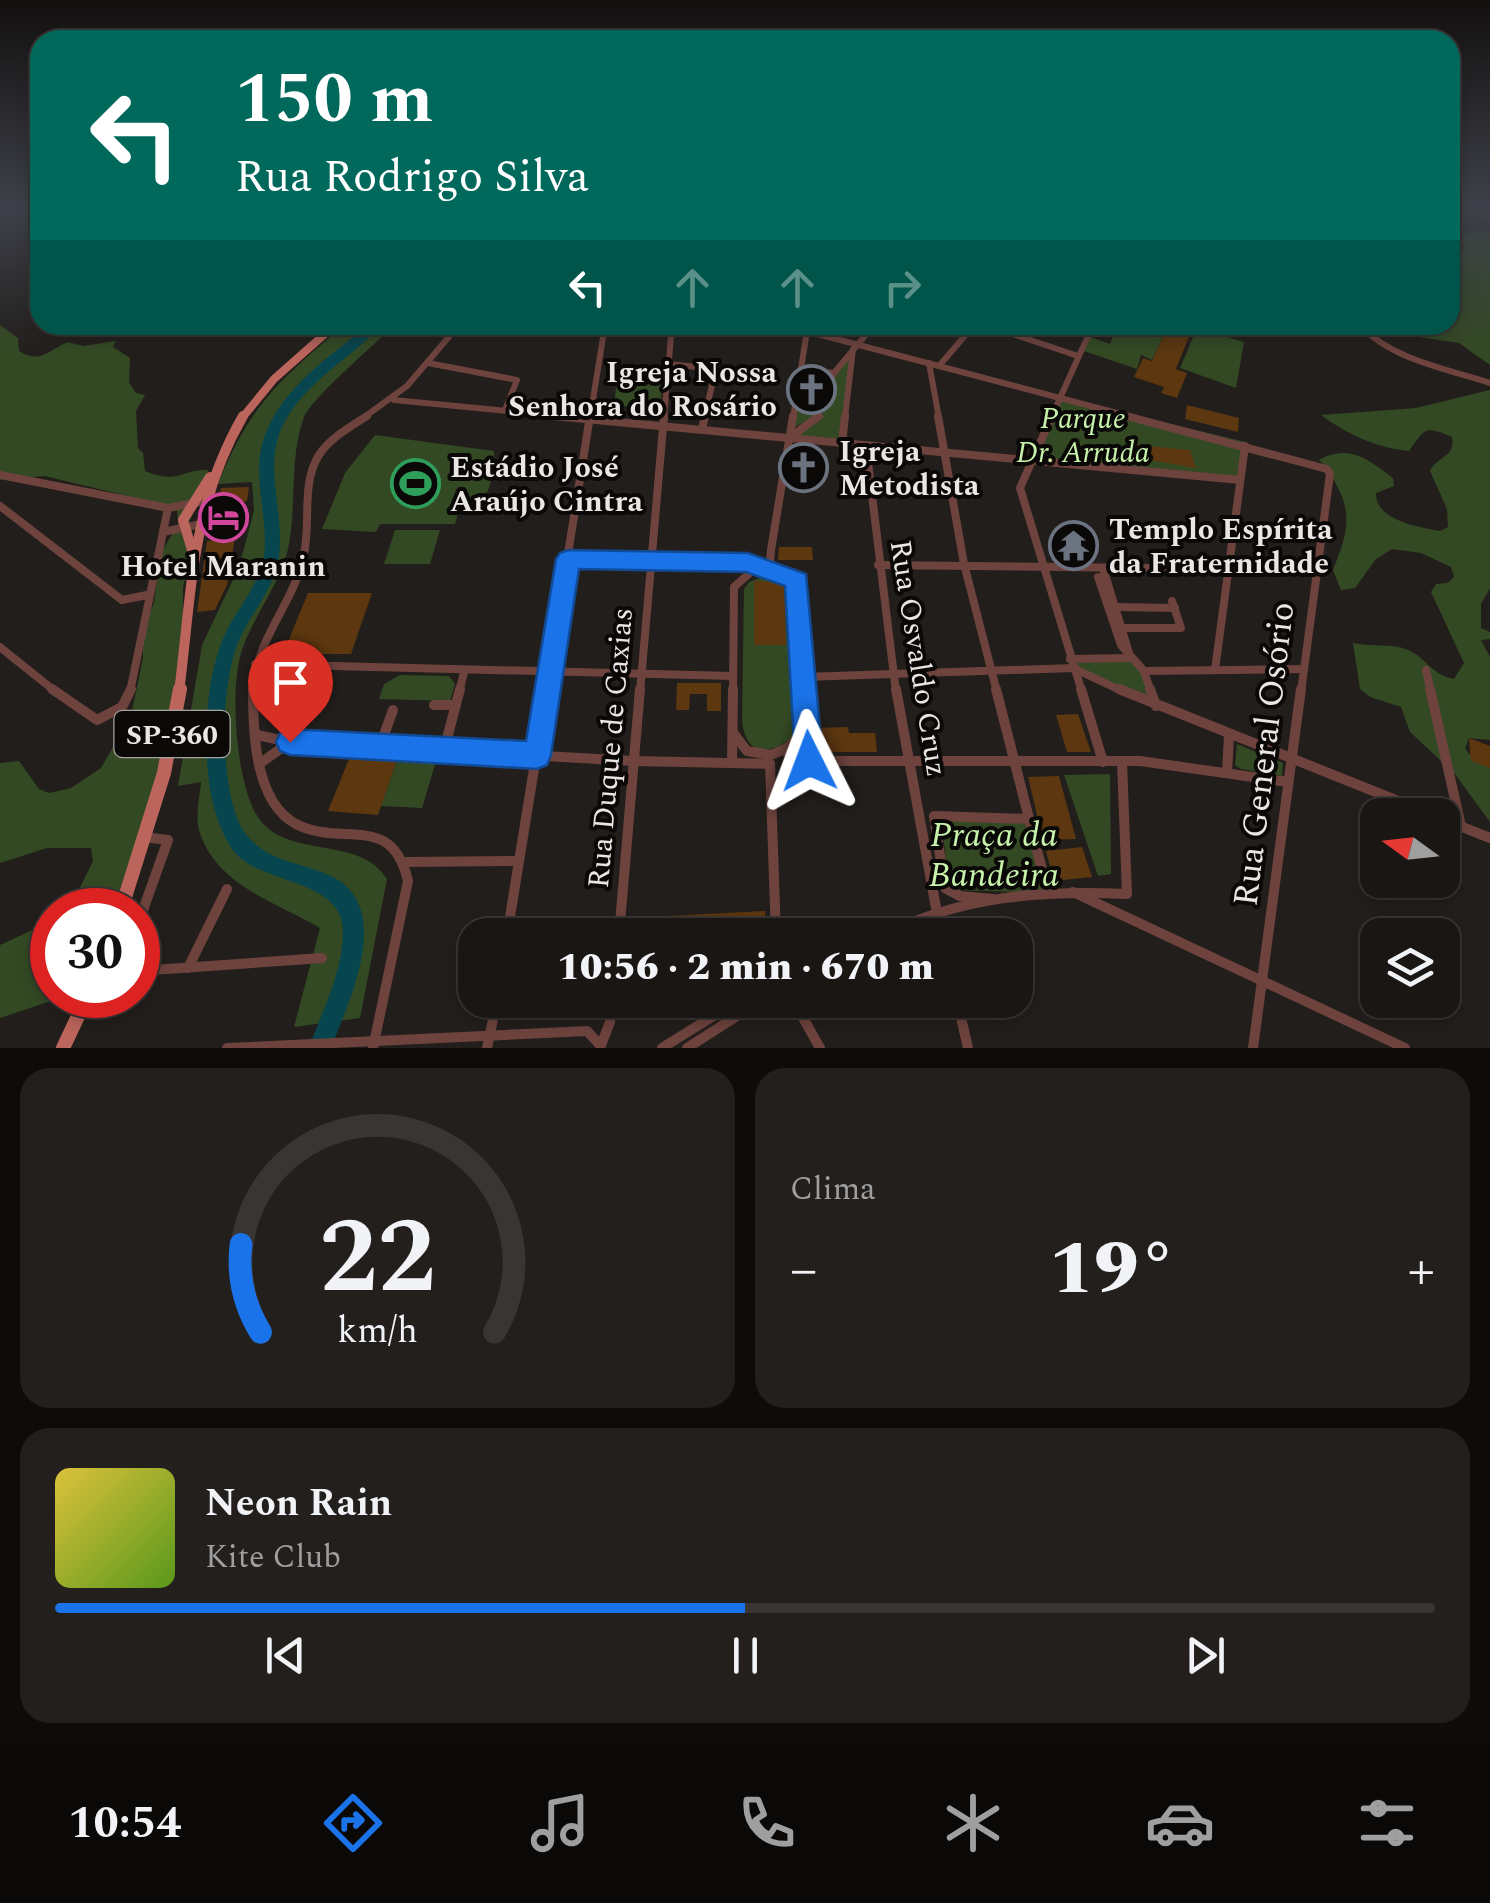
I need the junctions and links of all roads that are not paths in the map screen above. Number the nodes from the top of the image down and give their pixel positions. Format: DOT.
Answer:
graph roads {
  1 [pos="323,335"];
  2 [pos="451,335"];
  3 [pos="603,335"];
  4 [pos="671,335"];
  5 [pos="806,335"];
  6 [pos="826,335"];
  7 [pos="865,335"];
  8 [pos="964,335"];
  9 [pos="1016,335"];
  10 [pos="1088,335"];
  11 [pos="1369,335"];
  12 [pos="855,346"];
  13 [pos="1078,356"];
  14 [pos="428,362"];
  15 [pos="668,364"];
  16 [pos="934,364"];
  17 [pos="716,369"];
  18 [pos="801,369"];
  19 [pos="751,371"];
  20 [pos="834,373"];
  21 [pos="1490,383"];
  22 [pos="1060,397"];
  23 [pos="392,400"];
  24 [pos="505,410"];
  25 [pos="589,418"];
  26 [pos="662,425"];
  27 [pos="702,429"];
  28 [pos="789,438"];
  29 [pos="842,443"];
  30 [pos="866,446"];
  31 [pos="1246,446"];
  32 [pos="945,456"];
  33 [pos="1032,463"];
  34 [pos="216,468"];
  35 [pos="0,475"];
  36 [pos="1240,480"];
  37 [pos="205,502"];
  38 [pos="188,504"];
  39 [pos="0,506"];
  40 [pos="168,508"];
  41 [pos="200,524"];
  42 [pos="182,528"];
  43 [pos="163,532"];
  44 [pos="193,553"];
  45 [pos="568,559"];
  46 [pos="650,560"];
  47 [pos="964,564"];
  48 [pos="878,565"];
  49 [pos="1042,566"];
  50 [pos="763,570"];
  51 [pos="1228,570"];
  52 [pos="1315,570"];
  53 [pos="778,572"];
  54 [pos="1100,573"];
  55 [pos="148,595"];
  56 [pos="1115,607"];
  57 [pos="1122,628"];
  58 [pos="0,647"];
  59 [pos="1131,658"];
  60 [pos="255,664"];
  61 [pos="1072,664"];
  62 [pos="1304,669"];
  63 [pos="1215,670"];
  64 [pos="1426,670"];
  65 [pos="989,671"];
  66 [pos="1144,671"];
  67 [pos="464,672"];
  68 [pos="551,673"];
  69 [pos="894,674"];
  70 [pos="642,676"];
  71 [pos="732,676"];
  72 [pos="804,677"];
  73 [pos="434,705"];
  74 [pos="456,705"];
  75 [pos="1156,706"];
  76 [pos="393,710"];
  77 [pos="807,728"];
  78 [pos="732,730"];
  79 [pos="257,735"];
  80 [pos="1229,735"];
  81 [pos="290,742"];
  82 [pos="380,746"];
  83 [pos="787,748"];
  84 [pos="444,750"];
  85 [pos="537,755"];
  86 [pos="1290,760"];
  87 [pos="634,761"];
  88 [pos="908,762"];
  89 [pos="1012,762"];
  90 [pos="1103,762"];
  91 [pos="1122,762"];
  92 [pos="732,763"];
  93 [pos="258,764"];
  94 [pos="770,764"];
  95 [pos="1227,773"];
  96 [pos="1288,782"];
  97 [pos="1389,798"];
  98 [pos="1028,818"];
  99 [pos="1461,826"];
  100 [pos="144,837"];
  101 [pos="1490,838"];
  102 [pos="519,861"];
  103 [pos="406,862"];
  104 [pos="128,888"];
  105 [pos="151,888"];
  106 [pos="227,889"];
  107 [pos="1070,890"];
  108 [pos="1048,892"];
  109 [pos="998,900"];
  110 [pos="935,911"];
  111 [pos="510,918"];
  112 [pos="620,918"];
  113 [pos="775,918"];
  114 [pos="920,918"];
  115 [pos="937,918"];
  116 [pos="322,958"];
  117 [pos="188,968"];
  118 [pos="160,970"];
  119 [pos="1261,980"];
  120 [pos="77,1018"];
  121 [pos="610,1018"];
  122 [pos="710,1018"];
  123 [pos="734,1018"];
  124 [pos="803,1018"];
  125 [pos="961,1018"];
  126 [pos="490,1042"];
  127 [pos="374,1043"];
  128 [pos="600,1046"];
  129 [pos="63,1048"];
  130 [pos="227,1048"];
  131 [pos="662,1048"];
  132 [pos="686,1048"];
  133 [pos="820,1048"];
  134 [pos="968,1048"];
  135 [pos="1252,1048"];
  136 [pos="1405,1048"];
  1 -- 34 [label="main road, SP-360"];
  2 -- 14 [label="street"];
  3 -- 25 [label="street"];
  4 -- 15 [label="street, Rua Duque de Caxias"];
  5 -- 18 [label="street"];
  6 -- 12 [label="street"];
  7 -- 12 [label="street"];
  8 -- 16 [label="street"];
  9 -- 13 [label="street"];
  10 -- 13 [label="street"];
  11 -- 21 [label="street"];
  12 -- 16 [label="street"];
  12 -- 20 [label="street"];
  12 -- 29 [label="street"];
  13 -- 22 [label="street"];
  14 -- 23 [label="street"];
  14 -- 24 [label="street"];
  15 -- 17 [label="street"];
  15 -- 26 [label="street, Rua Duque de Caxias"];
  16 -- 22 [label="street"];
  16 -- 32 [label="street"];
  17 -- 19 [label="street"];
  17 -- 27 [label="street"];
  18 -- 20 [label="street"];
  18 -- 28 [label="street"];
  20 -- 28 [label="street"];
  22 -- 31 [label="street"];
  22 -- 33 [label="street"];
  23 -- 24 [label="street"];
  23 -- 60 [label="street"];
  24 -- 25 [label="street"];
  25 -- 26 [label="street"];
  25 -- 45 [label="street"];
  26 -- 27 [label="street"];
  26 -- 46 [label="street, Rua Duque de Caxias"];
  27 -- 28 [label="street"];
  28 -- 29 [label="street"];
  28 -- 53 [label="street"];
  29 -- 30 [label="street"];
  30 -- 32 [label="street"];
  30 -- 48 [label="street, Rua Osvaldo Cruz"];
  31 -- 36 [label="street"];
  31 -- 52 [label="street, Rua General Osório"];
  32 -- 33 [label="street"];
  32 -- 47 [label="street"];
  33 -- 36 [label="street"];
  33 -- 49 [label="street"];
  34 -- 37 [label="main road, SP-360"];
  34 -- 38 [label="main road, SP-360"];
  35 -- 40 [label="street"];
  36 -- 51 [label="street"];
  37 -- 38 [label="street"];
  37 -- 41 [label="main road, SP-360"];
  38 -- 40 [label="street"];
  38 -- 42 [label="main road, SP-360"];
  39 -- 55 [label="street"];
  40 -- 43 [label="street"];
  41 -- 42 [label="street"];
  41 -- 44 [label="main road, SP-360"];
  42 -- 43 [label="street"];
  42 -- 44 [label="main road, SP-360"];
  43 -- 55 [label="street"];
  44 -- 100 [label="main road, SP-360"];
  45 -- 46 [label="street"];
  45 -- 68 [label="street"];
  46 -- 50 [label="street"];
  46 -- 70 [label="street, Rua Duque de Caxias"];
  47 -- 48 [label="street"];
  47 -- 49 [label="street"];
  47 -- 65 [label="street"];
  48 -- 69 [label="street, Rua Osvaldo Cruz"];
  49 -- 54 [label="street"];
  49 -- 61 [label="street"];
  50 -- 53 [label="street"];
  50 -- 71 [label="street"];
  51 -- 52 [label="street"];
  51 -- 54 [label="street"];
  51 -- 63 [label="street"];
  52 -- 62 [label="street, Rua General Osório"];
  53 -- 72 [label="street"];
  54 -- 56 [label="street"];
  54 -- 59 [label="street"];
  55 -- 58 [label="street"];
  56 -- 57 [label="street"];
  56 -- 57 [label="street"];
  57 -- 59 [label="street"];
  59 -- 61 [label="street"];
  59 -- 66 [label="street"];
  60 -- 67 [label="street"];
  60 -- 79 [label="street"];
  61 -- 65 [label="street"];
  61 -- 75 [label="street"];
  61 -- 90 [label="street"];
  62 -- 63 [label="street"];
  62 -- 86 [label="street, Rua General Osório"];
  63 -- 66 [label="street"];
  64 -- 99 [label="street"];
  65 -- 69 [label="street"];
  65 -- 89 [label="street"];
  66 -- 75 [label="street"];
  67 -- 68 [label="street"];
  67 -- 74 [label="street"];
  68 -- 70 [label="street"];
  68 -- 85 [label="street"];
  69 -- 72 [label="street"];
  69 -- 88 [label="street, Rua Osvaldo Cruz"];
  70 -- 71 [label="street"];
  70 -- 87 [label="street, Rua Duque de Caxias"];
  71 -- 78 [label="street"];
  72 -- 77 [label="street"];
  73 -- 74 [label="street"];
  74 -- 84 [label="street"];
  75 -- 80 [label="street"];
  76 -- 82 [label="street"];
  77 -- 83 [label="street"];
  77 -- 88 [label="street"];
  78 -- 83 [label="street"];
  78 -- 92 [label="street"];
  79 -- 81 [label="street"];
  79 -- 93 [label="street"];
  80 -- 86 [label="street"];
  80 -- 95 [label="street"];
  81 -- 82 [label="street"];
  81 -- 93 [label="street"];
  82 -- 84 [label="street"];
  83 -- 94 [label="street"];
  84 -- 85 [label="street"];
  85 -- 87 [label="street"];
  85 -- 102 [label="street"];
  86 -- 96 [label="street, Rua General Osório"];
  86 -- 97 [label="street"];
  87 -- 92 [label="street"];
  87 -- 112 [label="street, Rua Duque de Caxias"];
  88 -- 89 [label="street"];
  88 -- 110 [label="street, Rua Osvaldo Cruz"];
  89 -- 90 [label="street"];
  89 -- 98 [label="street"];
  90 -- 91 [label="street"];
  91 -- 95 [label="street"];
  91 -- 107 [label="street"];
  92 -- 94 [label="street"];
  93 -- 103 [label="street"];
  94 -- 113 [label="street"];
  95 -- 96 [label="street"];
  96 -- 119 [label="street, Rua General Osório"];
  98 -- 108 [label="street"];
  98 -- 109 [label="street"];
  99 -- 101 [label="street"];
  100 -- 104 [label="main road, SP-360"];
  100 -- 105 [label="street"];
  102 -- 103 [label="street"];
  102 -- 111 [label="street"];
  103 -- 127 [label="street"];
  106 -- 117 [label="street"];
  107 -- 108 [label="street"];
  107 -- 119 [label="street"];
  108 -- 109 [label="street"];
  109 -- 110 [label="street"];
  110 -- 114 [label="street"];
  110 -- 115 [label="street, Rua Osvaldo Cruz"];
  116 -- 117 [label="street"];
  117 -- 118 [label="street"];
  119 -- 135 [label="street, Rua General Osório"];
  119 -- 136 [label="street"];
  120 -- 129 [label="main road"];
  121 -- 128 [label="street"];
  122 -- 131 [label="street"];
  123 -- 132 [label="street"];
  124 -- 133 [label="street"];
  125 -- 134 [label="street"];
  126 -- 127 [label="street"];
  126 -- 128 [label="street"];
  127 -- 130 [label="street"];
}
